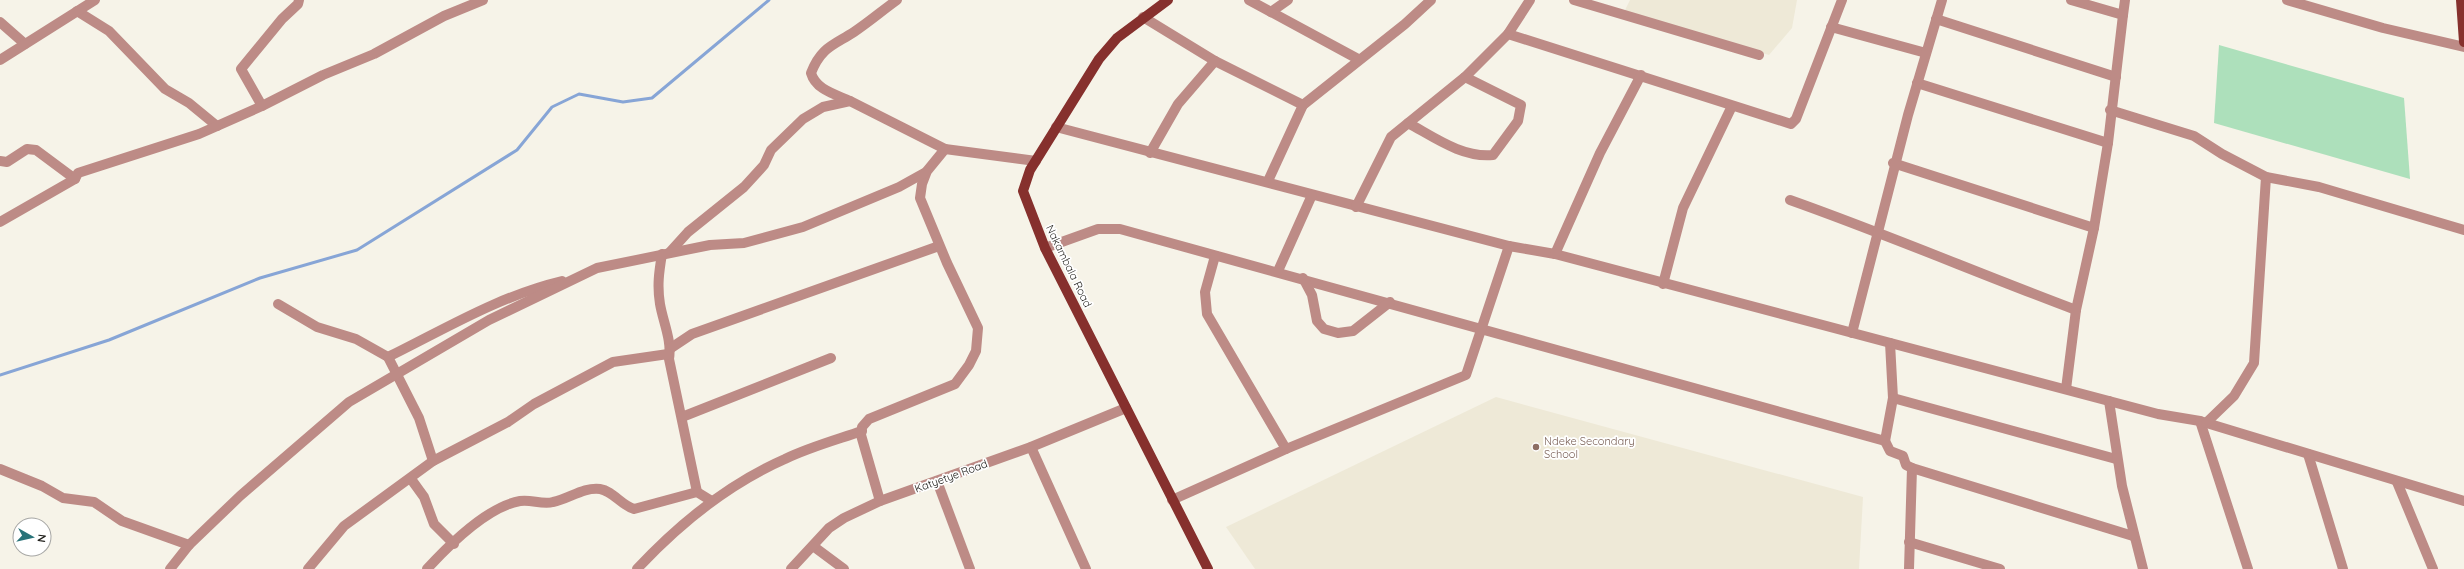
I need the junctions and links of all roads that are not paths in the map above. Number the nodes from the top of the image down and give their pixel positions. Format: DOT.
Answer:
graph roads {
  1 [pos="95,0"];
  2 [pos="484,0"];
  3 [pos="897,0"];
  4 [pos="1249,0"];
  5 [pos="1288,0"];
  6 [pos="1431,0"];
  7 [pos="1530,0"];
  8 [pos="1574,0"];
  9 [pos="1842,0"];
  10 [pos="1942,0"];
  11 [pos="2071,0"];
  12 [pos="2125,0"];
  13 [pos="2288,0"];
  14 [pos="2461,0"];
  15 [pos="297,1"];
  16 [pos="1163,1"];
  17 [pos="472,2"];
  18 [pos="77,12"];
  19 [pos="1271,12"];
  20 [pos="2123,15"];
  21 [pos="1143,17"];
  22 [pos="1936,19"];
  23 [pos="0,22"];
  24 [pos="1831,27"];
  25 [pos="1508,34"];
  26 [pos="2464,42"];
  27 [pos="25,44"];
  28 [pos="2464,47"];
  29 [pos="1926,53"];
  30 [pos="1759,55"];
  31 [pos="0,60"];
  32 [pos="1358,60"];
  33 [pos="1215,61"];
  34 [pos="1641,75"];
  35 [pos="1465,77"];
  36 [pos="2116,77"];
  37 [pos="1917,84"];
  38 [pos="850,101"];
  39 [pos="1303,105"];
  40 [pos="262,106"];
  41 [pos="1732,106"];
  42 [pos="2110,110"];
  43 [pos="1408,123"];
  44 [pos="217,126"];
  45 [pos="1056,127"];
  46 [pos="2108,142"];
  47 [pos="945,149"];
  48 [pos="1150,153"];
  49 [pos="0,161"];
  50 [pos="1036,161"];
  51 [pos="1893,163"];
  52 [pos="926,172"];
  53 [pos="2266,177"];
  54 [pos="75,179"];
  55 [pos="1268,181"];
  56 [pos="1312,194"];
  57 [pos="1790,200"];
  58 [pos="1356,207"];
  59 [pos="0,222"];
  60 [pos="2094,228"];
  61 [pos="2464,230"];
  62 [pos="1878,231"];
  63 [pos="939,246"];
  64 [pos="1509,246"];
  65 [pos="1045,248"];
  66 [pos="665,254"];
  67 [pos="1555,254"];
  68 [pos="1215,256"];
  69 [pos="1278,271"];
  70 [pos="1303,278"];
  71 [pos="574,279"];
  72 [pos="1662,284"];
  73 [pos="1390,302"];
  74 [pos="278,304"];
  75 [pos="2076,310"];
  76 [pos="1480,329"];
  77 [pos="1852,333"];
  78 [pos="1890,343"];
  79 [pos="670,351"];
  80 [pos="388,357"];
  81 [pos="831,358"];
  82 [pos="397,375"];
  83 [pos="2066,389"];
  84 [pos="1892,398"];
  85 [pos="2109,401"];
  86 [pos="1126,408"];
  87 [pos="682,417"];
  88 [pos="2203,422"];
  89 [pos="862,431"];
  90 [pos="1885,441"];
  91 [pos="1031,447"];
  92 [pos="1286,449"];
  93 [pos="2308,454"];
  94 [pos="2116,459"];
  95 [pos="433,460"];
  96 [pos="1912,468"];
  97 [pos="0,469"];
  98 [pos="411,479"];
  99 [pos="937,481"];
  100 [pos="2397,482"];
  101 [pos="697,492"];
  102 [pos="710,500"];
  103 [pos="1172,500"];
  104 [pos="2464,501"];
  105 [pos="880,502"];
  106 [pos="2133,536"];
  107 [pos="1909,542"];
  108 [pos="454,544"];
  109 [pos="188,545"];
  110 [pos="813,546"];
  111 [pos="170,569"];
  112 [pos="308,569"];
  113 [pos="427,569"];
  114 [pos="637,569"];
  115 [pos="791,569"];
  116 [pos="844,569"];
  117 [pos="970,569"];
  118 [pos="1086,569"];
  119 [pos="1208,569"];
  120 [pos="1909,569"];
  121 [pos="2000,569"];
  122 [pos="2144,569"];
  123 [pos="2248,569"];
  124 [pos="2343,569"];
  125 [pos="2433,569"];
  1 -- 18 [label="street"];
  2 -- 17 [label="street"];
  3 -- 38 [label="street"];
  4 -- 19 [label="street"];
  5 -- 19 [label="street"];
  6 -- 32 [label="street"];
  7 -- 25 [label="street"];
  8 -- 30 [label="street"];
  9 -- 24 [label="street"];
  10 -- 22 [label="street"];
  11 -- 20 [label="street"];
  12 -- 20 [label="street"];
  13 -- 28 [label="street"];
  14 -- 26 [label="main road"];
  15 -- 40 [label="street"];
  16 -- 21 [label="main road, Nakambala Road"];
  17 -- 40 [label="street"];
  18 -- 27 [label="street"];
  18 -- 44 [label="street"];
  19 -- 32 [label="street"];
  20 -- 36 [label="street"];
  21 -- 33 [label="street"];
  21 -- 45 [label="main road, Nakambala Road"];
  22 -- 29 [label="street"];
  22 -- 36 [label="street"];
  23 -- 27 [label="street"];
  24 -- 29 [label="street"];
  24 -- 41 [label="street"];
  25 -- 34 [label="street"];
  25 -- 35 [label="street"];
  27 -- 31 [label="street"];
  29 -- 37 [label="street"];
  32 -- 39 [label="street"];
  33 -- 39 [label="street"];
  33 -- 48 [label="street"];
  34 -- 41 [label="street"];
  34 -- 67 [label="street"];
  35 -- 43 [label="street"];
  35 -- 43 [label="street"];
  36 -- 42 [label="street"];
  37 -- 46 [label="street"];
  37 -- 51 [label="street"];
  38 -- 47 [label="street"];
  38 -- 66 [label="street"];
  39 -- 55 [label="street"];
  40 -- 44 [label="street"];
  41 -- 72 [label="street"];
  42 -- 46 [label="street"];
  42 -- 53 [label="street"];
  43 -- 58 [label="street"];
  44 -- 54 [label="street"];
  45 -- 48 [label="street"];
  45 -- 50 [label="main road, Nakambala Road"];
  46 -- 60 [label="street"];
  47 -- 50 [label="street"];
  47 -- 52 [label="street"];
  48 -- 55 [label="street"];
  49 -- 54 [label="street"];
  50 -- 65 [label="main road, Nakambala Road"];
  51 -- 60 [label="street"];
  51 -- 62 [label="street"];
  52 -- 63 [label="street"];
  52 -- 66 [label="street"];
  53 -- 61 [label="street"];
  53 -- 88 [label="street"];
  54 -- 59 [label="street"];
  55 -- 56 [label="street"];
  56 -- 58 [label="street"];
  56 -- 69 [label="street"];
  57 -- 62 [label="street"];
  58 -- 64 [label="street"];
  60 -- 75 [label="street"];
  62 -- 75 [label="street"];
  62 -- 77 [label="street"];
  63 -- 79 [label="street"];
  63 -- 89 [label="street"];
  64 -- 67 [label="street"];
  64 -- 76 [label="street"];
  65 -- 68 [label="street"];
  65 -- 86 [label="main road, Nakambala Road"];
  66 -- 71 [label="street"];
  66 -- 79 [label="street"];
  67 -- 72 [label="street"];
  68 -- 69 [label="street"];
  68 -- 92 [label="street"];
  69 -- 70 [label="street"];
  70 -- 73 [label="street"];
  70 -- 73 [label="street"];
  71 -- 80 [label="street"];
  71 -- 82 [label="street"];
  72 -- 77 [label="street"];
  73 -- 76 [label="street"];
  74 -- 80 [label="street"];
  75 -- 83 [label="street"];
  76 -- 90 [label="street"];
  76 -- 92 [label="street"];
  77 -- 78 [label="street"];
  78 -- 83 [label="street"];
  78 -- 84 [label="street"];
  79 -- 87 [label="street"];
  79 -- 95 [label="street"];
  80 -- 82 [label="street"];
  81 -- 87 [label="street"];
  82 -- 95 [label="street"];
  82 -- 109 [label="street"];
  83 -- 85 [label="street"];
  84 -- 90 [label="street"];
  84 -- 94 [label="street"];
  85 -- 88 [label="street"];
  85 -- 94 [label="street"];
  86 -- 91 [label="street, Katyetye Road"];
  86 -- 103 [label="main road, Nakambala Road"];
  87 -- 101 [label="street"];
  88 -- 93 [label="street"];
  88 -- 123 [label="street"];
  89 -- 102 [label="street"];
  89 -- 105 [label="street"];
  90 -- 96 [label="street"];
  91 -- 99 [label="street, Katyetye Road"];
  91 -- 118 [label="street"];
  92 -- 103 [label="street"];
  93 -- 100 [label="street"];
  93 -- 124 [label="street"];
  94 -- 106 [label="street"];
  95 -- 98 [label="street"];
  96 -- 106 [label="street"];
  96 -- 107 [label="street"];
  97 -- 109 [label="street"];
  98 -- 108 [label="street"];
  98 -- 112 [label="street"];
  99 -- 105 [label="street, Katyetye Road"];
  99 -- 117 [label="street"];
  100 -- 104 [label="street"];
  100 -- 125 [label="street"];
  101 -- 102 [label="street"];
  101 -- 108 [label="street"];
  102 -- 114 [label="street"];
  103 -- 119 [label="main road, Nakambala Road"];
  105 -- 110 [label="street, Katyetye Road"];
  106 -- 122 [label="street"];
  107 -- 120 [label="street"];
  107 -- 121 [label="street"];
  108 -- 113 [label="street"];
  109 -- 111 [label="street"];
  110 -- 115 [label="street, Katyetye Road"];
  110 -- 116 [label="street"];
}
